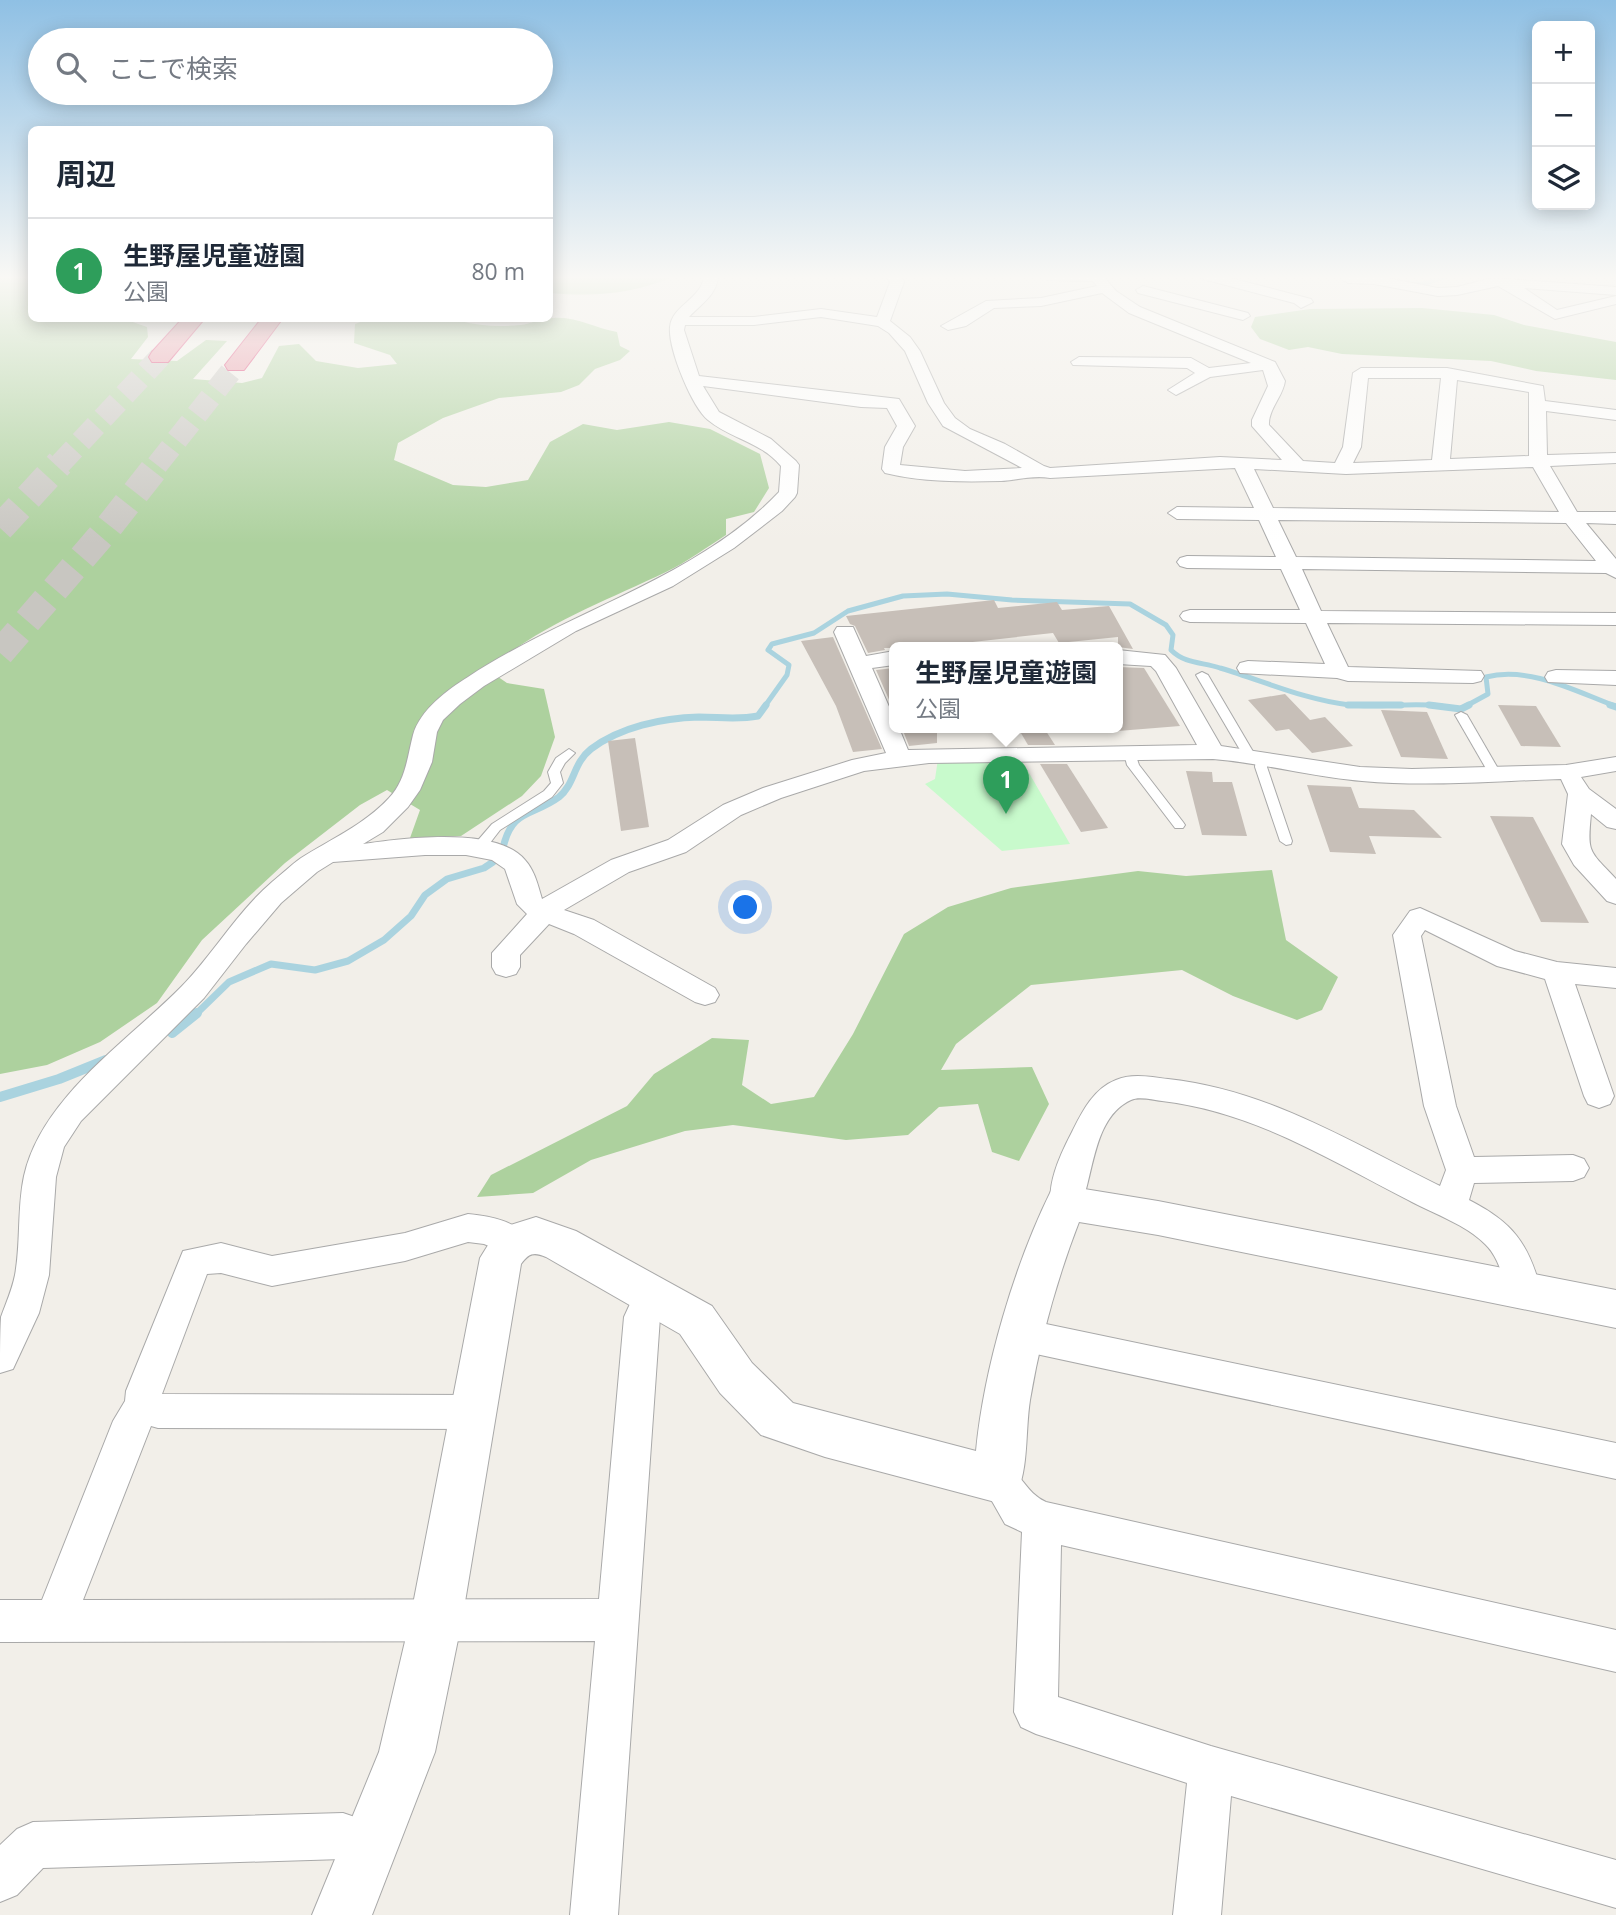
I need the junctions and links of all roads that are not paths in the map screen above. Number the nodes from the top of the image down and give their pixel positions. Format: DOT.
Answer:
graph roads {
  1 [pos="686,365"];
  2 [pos="921,365"];
  3 [pos="1195,365"];
  4 [pos="1266,365"];
  5 [pos="1269,365"];
  6 [pos="1206,373"];
  7 [pos="1447,373"];
  8 [pos="694,380"];
  9 [pos="929,382"];
  10 [pos="1176,390"];
  11 [pos="902,393"];
  12 [pos="1539,405"];
  13 [pos="1616,415"];
  14 [pos="1616,458"];
  15 [pos="1538,460"];
  16 [pos="1242,463"];
  17 [pos="1444,465"];
  18 [pos="1298,467"];
  19 [pos="1346,469"];
  20 [pos="1038,471"];
  21 [pos="1177,513"];
  22 [pos="1264,514"];
  23 [pos="1572,517"];
  24 [pos="1616,518"];
  25 [pos="1187,562"];
  26 [pos="1287,564"];
  27 [pos="1615,569"];
  28 [pos="1190,615"];
  29 [pos="1312,617"];
  30 [pos="1616,619"];
  31 [pos="845,632"];
  32 [pos="1123,657"];
  33 [pos="889,659"];
  34 [pos="860,663"];
  35 [pos="1248,668"];
  36 [pos="1339,671"];
  37 [pos="1202,674"];
  38 [pos="1473,676"];
  39 [pos="1556,677"];
  40 [pos="1616,678"];
  41 [pos="1461,716"];
  42 [pos="889,732"];
  43 [pos="889,733"];
  44 [pos="1213,752"];
  45 [pos="569,753"];
  46 [pos="1130,753"];
  47 [pos="1256,756"];
  48 [pos="900,758"];
  49 [pos="1616,764"];
  50 [pos="1494,772"];
  51 [pos="1566,772"];
  52 [pos="1580,794"];
  53 [pos="1616,821"];
  54 [pos="1179,825"];
  55 [pos="1286,841"];
  56 [pos="478,849"];
  57 [pos="331,853"];
  58 [pos="1616,895"];
  59 [pos="544,912"];
  60 [pos="506,967"];
  61 [pos="1557,972"];
  62 [pos="1616,978"];
  63 [pos="705,995"];
  64 [pos="1599,1096"];
  65 [pos="1573,1168"];
  66 [pos="1462,1170"];
  67 [pos="1066,1203"];
  68 [pos="1450,1207"];
  69 [pos="513,1242"];
  70 [pos="1524,1291"];
  71 [pos="652,1293"];
  72 [pos="1616,1309"];
  73 [pos="1022,1335"];
  74 [pos="0,1357"];
  75 [pos="143,1406"];
  76 [pos="472,1412"];
  77 [pos="1616,1461"];
  78 [pos="999,1480"];
  79 [pos="1042,1521"];
  80 [pos="55,1620"];
  81 [pos="436,1620"];
  82 [pos="618,1620"];
  83 [pos="0,1621"];
  84 [pos="1616,1651"];
  85 [pos="1211,1768"];
  86 [pos="371,1844"];
  87 [pos="0,1878"];
  88 [pos="1616,1884"];
  89 [pos="342,1915"];
  90 [pos="594,1915"];
  91 [pos="1198,1915"];
  1 -- 8 [label="street"];
  2 -- 9 [label="street"];
  3 -- 6 [label="street"];
  4 -- 6 [label="street"];
  5 -- 18 [label="street"];
  6 -- 10 [label="street"];
  7 -- 12 [label="street"];
  7 -- 17 [label="street"];
  7 -- 19 [label="street"];
  8 -- 11 [label="street"];
  8 -- 57 [label="street"];
  9 -- 11 [label="street"];
  9 -- 20 [label="street"];
  11 -- 20 [label="street"];
  12 -- 13 [label="street"];
  12 -- 15 [label="street"];
  14 -- 15 [label="street"];
  15 -- 17 [label="street"];
  15 -- 23 [label="street"];
  16 -- 18 [label="street"];
  16 -- 20 [label="street"];
  16 -- 22 [label="street"];
  17 -- 19 [label="street"];
  18 -- 19 [label="street"];
  21 -- 22 [label="street"];
  22 -- 23 [label="street"];
  22 -- 26 [label="street"];
  23 -- 24 [label="street"];
  23 -- 27 [label="street"];
  25 -- 26 [label="street"];
  26 -- 27 [label="street"];
  26 -- 29 [label="street"];
  28 -- 29 [label="street"];
  29 -- 30 [label="street"];
  29 -- 36 [label="street"];
  31 -- 34 [label="street"];
  32 -- 44 [label="street"];
  33 -- 34 [label="street"];
  34 -- 42 [label="street"];
  35 -- 36 [label="street"];
  36 -- 38 [label="street"];
  37 -- 47 [label="lane"];
  39 -- 40 [label="street"];
  41 -- 50 [label="lane"];
  43 -- 48 [label="street"];
  44 -- 46 [label="street"];
  44 -- 47 [label="street"];
  45 -- 56 [label="lane"];
  46 -- 48 [label="street"];
  46 -- 54 [label="lane"];
  47 -- 50 [label="street"];
  47 -- 55 [label="lane"];
  48 -- 59 [label="street"];
  49 -- 51 [label="street"];
  50 -- 51 [label="street"];
  51 -- 52 [label="street"];
  52 -- 53 [label="street"];
  52 -- 58 [label="street"];
  56 -- 57 [label="street"];
  56 -- 59 [label="street"];
  57 -- 74 [label="street"];
  59 -- 60 [label="street"];
  59 -- 63 [label="street"];
  61 -- 62 [label="street"];
  61 -- 64 [label="street"];
  61 -- 66 [label="street"];
  65 -- 66 [label="street"];
  66 -- 68 [label="street"];
  67 -- 68 [label="street"];
  67 -- 70 [label="street"];
  67 -- 73 [label="street"];
  68 -- 70 [label="street"];
  69 -- 71 [label="street"];
  69 -- 75 [label="street"];
  69 -- 76 [label="street"];
  70 -- 72 [label="street"];
  71 -- 78 [label="street"];
  71 -- 82 [label="street"];
  73 -- 77 [label="street"];
  73 -- 78 [label="street"];
  75 -- 76 [label="street"];
  75 -- 80 [label="street"];
  76 -- 81 [label="street"];
  78 -- 79 [label="street"];
  79 -- 84 [label="street"];
  79 -- 85 [label="street"];
  80 -- 81 [label="street"];
  80 -- 83 [label="street"];
  81 -- 82 [label="street"];
  81 -- 86 [label="street"];
  82 -- 90 [label="street"];
  85 -- 88 [label="street"];
  85 -- 91 [label="street"];
  86 -- 87 [label="street"];
  86 -- 89 [label="street"];
}
